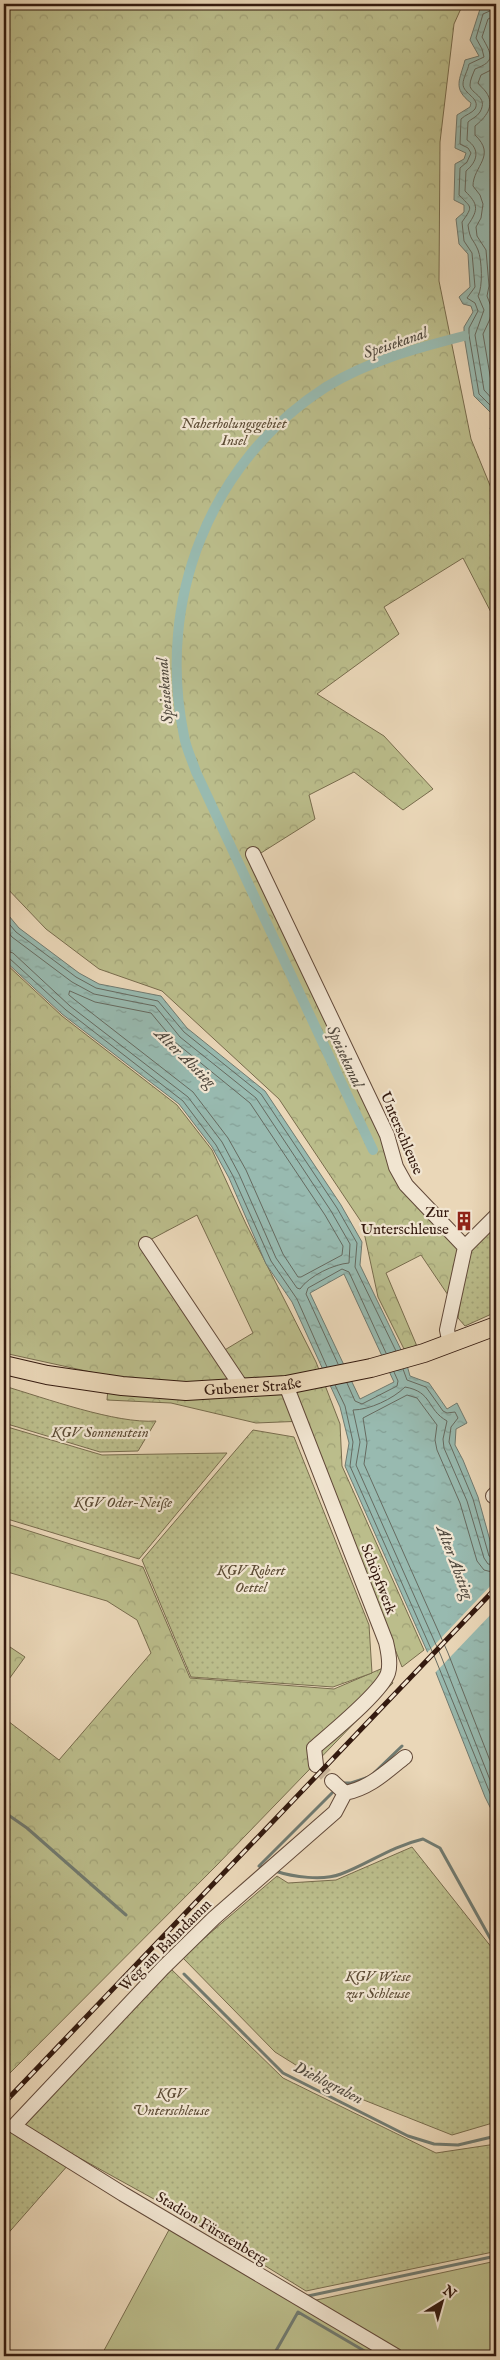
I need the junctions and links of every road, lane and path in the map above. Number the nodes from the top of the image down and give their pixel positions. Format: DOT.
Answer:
graph roads {
  1 [pos="253,854"];
  2 [pos="496,1216"];
  3 [pos="146,1244"];
  4 [pos="465,1247"];
  5 [pos="496,1326"];
  6 [pos="450,1344"];
  7 [pos="4,1365"];
  8 [pos="286,1384"];
  9 [pos="241,1386"];
  10 [pos="405,1757"];
  11 [pos="316,1765"];
  12 [pos="332,1781"];
  13 [pos="345,1794"];
  14 [pos="14,2126"];
  15 [pos="396,2356"];
  1 -- 4 [label="street, Unterschleuse"];
  2 -- 4 [label="street"];
  3 -- 9 [label="street"];
  4 -- 6 [label="street"];
  5 -- 6 [label="main road, Gubener Straße"];
  6 -- 8 [label="main road, Gubener Straße"];
  7 -- 9 [label="main road, Gubener Straße"];
  8 -- 9 [label="main road, Gubener Straße"];
  8 -- 11 [label="street, Schöpfwerk"];
  10 -- 13 [label="street"];
  12 -- 13 [label="street"];
  13 -- 14 [label="street, Weg am Bahndamm"];
  14 -- 15 [label="street, Stadion Fürstenberg"];
}
